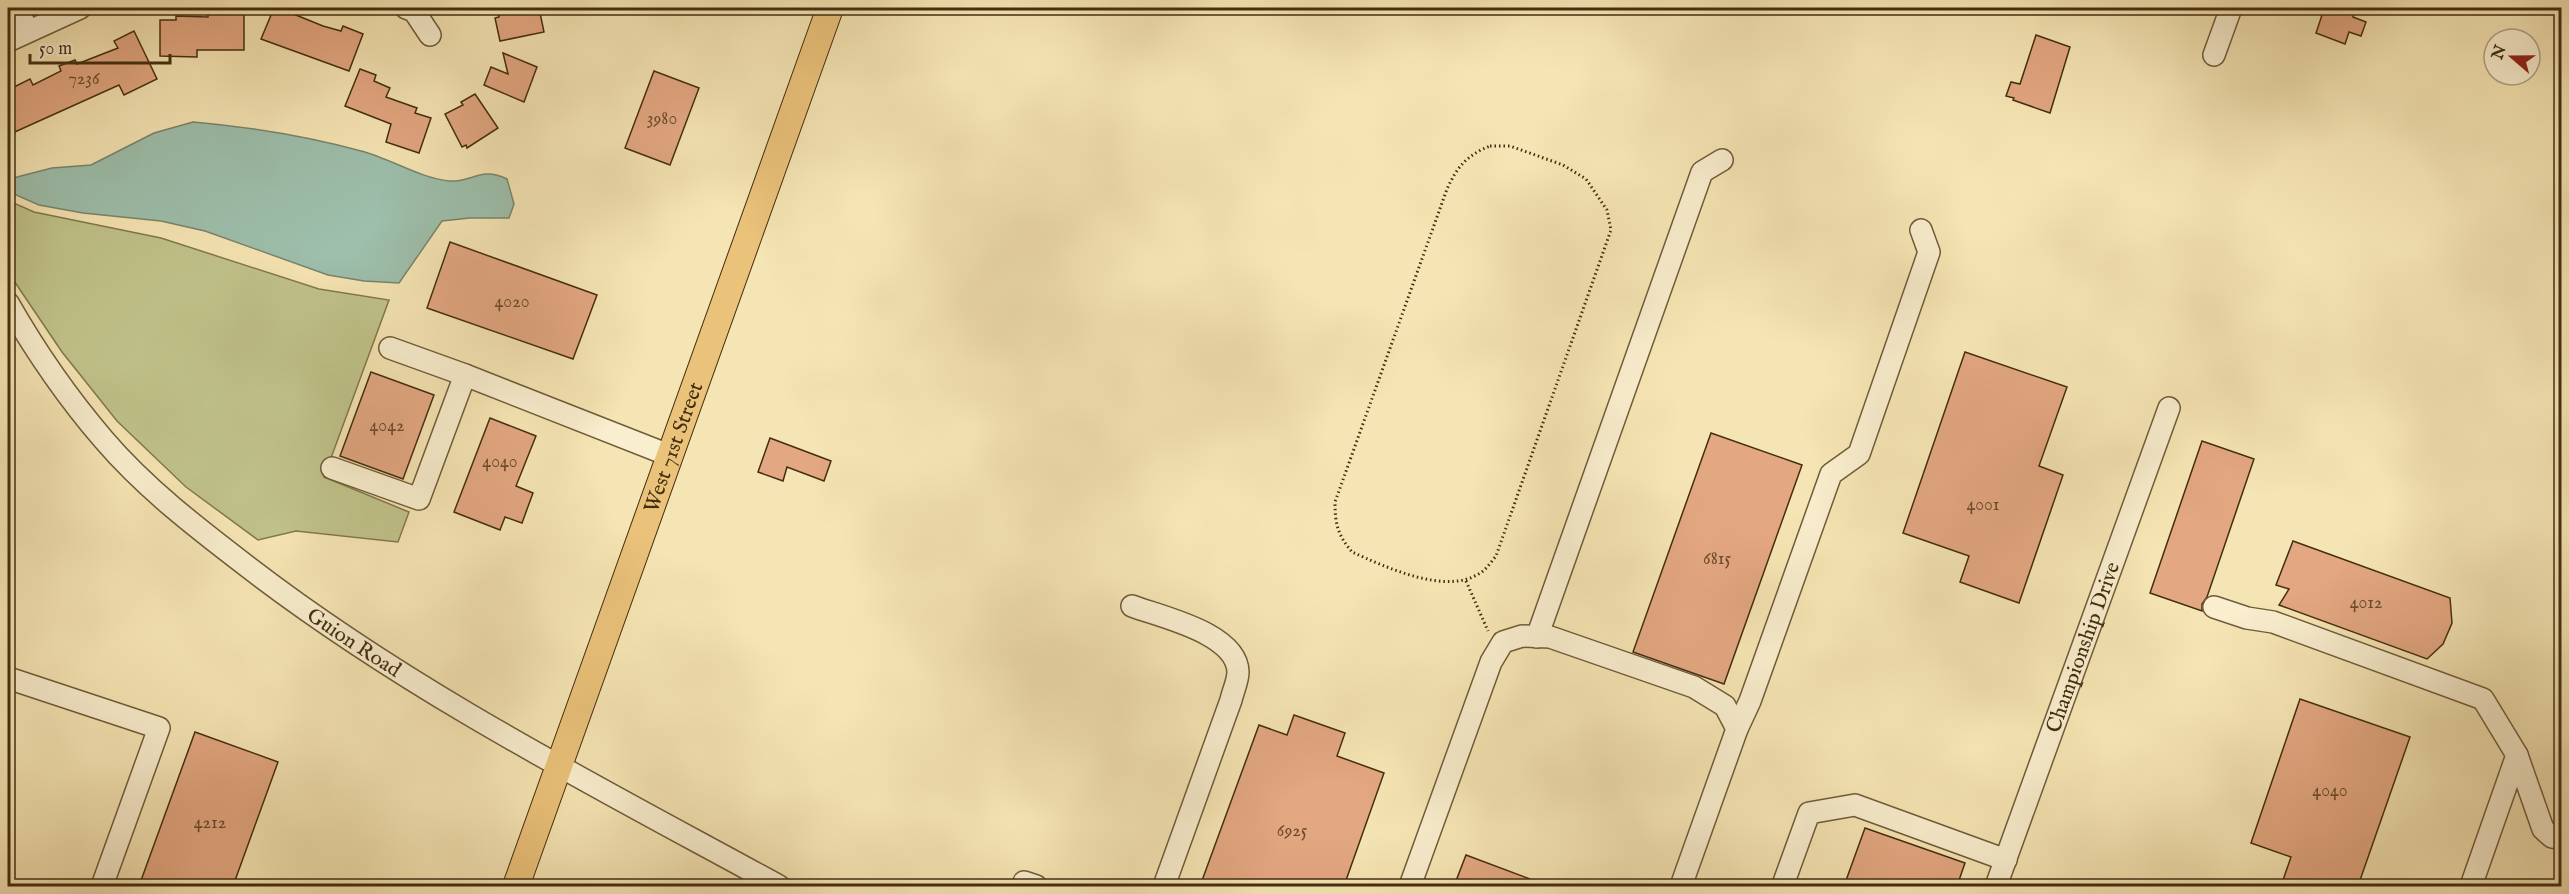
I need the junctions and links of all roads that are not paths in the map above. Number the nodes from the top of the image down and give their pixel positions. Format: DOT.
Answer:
graph roads {
  1 [pos="17,8"];
  2 [pos="80,8"];
  3 [pos="406,8"];
  4 [pos="830,8"];
  5 [pos="2231,8"];
  6 [pos="28,31"];
  7 [pos="430,35"];
  8 [pos="8,41"];
  9 [pos="2214,55"];
  10 [pos="1722,160"];
  11 [pos="1921,230"];
  12 [pos="8,303"];
  13 [pos="390,348"];
  14 [pos="465,375"];
  15 [pos="2169,408"];
  16 [pos="671,456"];
  17 [pos="332,468"];
  18 [pos="1132,606"];
  19 [pos="2214,607"];
  20 [pos="1537,637"];
  21 [pos="8,678"];
  22 [pos="1737,729"];
  23 [pos="2517,755"];
  24 [pos="560,765"];
  25 [pos="2562,838"];
  26 [pos="2006,860"];
  27 [pos="1784,882"];
  28 [pos="102,886"];
  29 [pos="516,886"];
  30 [pos="779,886"];
  31 [pos="1164,886"];
  32 [pos="1410,886"];
  33 [pos="1681,886"];
  34 [pos="1996,886"];
  35 [pos="2470,886"];
  1 -- 6 [label="street"];
  2 -- 6 [label="street"];
  3 -- 7 [label="street"];
  4 -- 16 [label="main road, West 71st Street"];
  5 -- 9 [label="street"];
  6 -- 8 [label="street"];
  10 -- 20 [label="street"];
  11 -- 22 [label="street"];
  12 -- 24 [label="street, Guion Road"];
  13 -- 14 [label="street"];
  14 -- 16 [label="street"];
  14 -- 17 [label="street"];
  15 -- 26 [label="street, Championship Drive"];
  16 -- 24 [label="main road, West 71st Street"];
  18 -- 31 [label="street"];
  19 -- 23 [label="street"];
  20 -- 22 [label="street"];
  20 -- 32 [label="street"];
  21 -- 28 [label="street"];
  22 -- 33 [label="street"];
  23 -- 25 [label="street"];
  23 -- 35 [label="street"];
  24 -- 29 [label="main road, West 71st Street"];
  24 -- 30 [label="street, Guion Road"];
  26 -- 27 [label="street"];
  26 -- 34 [label="street, Championship Drive"];
}
